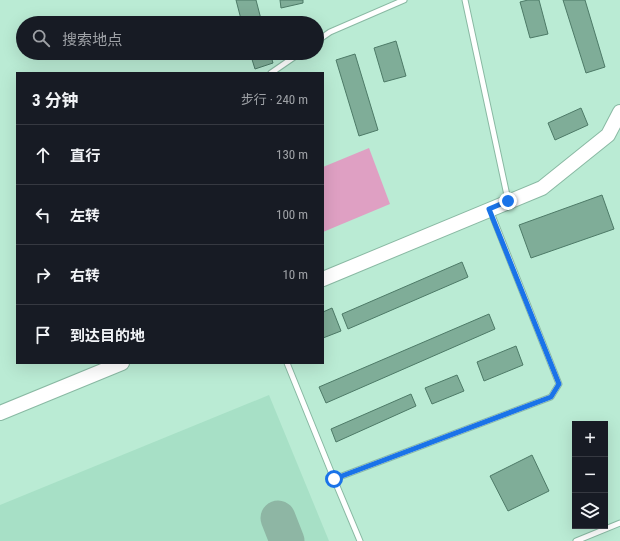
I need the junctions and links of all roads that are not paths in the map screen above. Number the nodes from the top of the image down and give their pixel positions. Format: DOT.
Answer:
graph roads {
  1 [pos="404,0"];
  2 [pos="465,0"];
  3 [pos="324,36"];
  4 [pos="290,60"];
  5 [pos="272,72"];
  6 [pos="620,112"];
  7 [pos="614,133"];
  8 [pos="508,201"];
  9 [pos="489,209"];
  10 [pos="324,280"];
  11 [pos="120,364"];
  12 [pos="287,364"];
  13 [pos="0,413"];
  14 [pos="334,479"];
  15 [pos="620,523"];
  16 [pos="360,541"];
  17 [pos="576,541"];
  1 -- 3 [label="lane"];
  2 -- 8 [label="lane"];
  4 -- 5 [label="lane"];
  6 -- 7 [label="street"];
  7 -- 8 [label="street"];
  8 -- 9 [label="street"];
  9 -- 10 [label="street"];
  9 -- 14 [label="lane"];
  11 -- 13 [label="street"];
  12 -- 14 [label="lane"];
  14 -- 16 [label="lane"];
  15 -- 17 [label="lane"];
}
